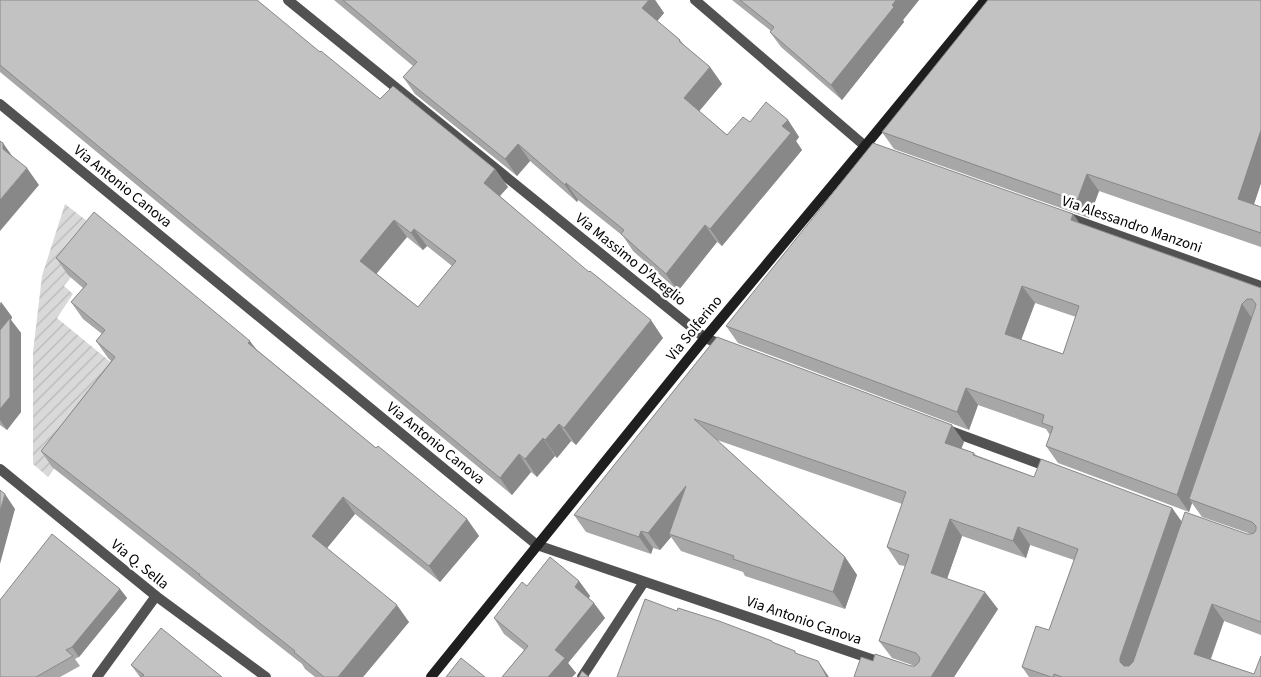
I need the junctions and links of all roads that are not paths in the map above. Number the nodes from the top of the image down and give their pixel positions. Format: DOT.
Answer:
graph roads {
  1 [pos="288,0"];
  2 [pos="695,0"];
  3 [pos="985,0"];
  4 [pos="0,104"];
  5 [pos="865,146"];
  6 [pos="884,153"];
  7 [pos="1054,213"];
  8 [pos="1261,286"];
  9 [pos="705,338"];
  10 [pos="733,348"];
  11 [pos="935,425"];
  12 [pos="0,469"];
  13 [pos="1064,473"];
  14 [pos="537,545"];
  15 [pos="644,582"];
  16 [pos="156,596"];
  17 [pos="897,668"];
  18 [pos="97,677"];
  19 [pos="266,677"];
  20 [pos="430,677"];
  21 [pos="582,677"];
  1 -- 9 [label="street, Via Massimo D'Azeglio"];
  2 -- 5 [label="street"];
  3 -- 5 [label="street, Via Solferino"];
  4 -- 14 [label="street, Via Antonio Canova"];
  5 -- 6 [label="street"];
  5 -- 9 [label="street, Via Solferino"];
  7 -- 8 [label="street, Via Alessandro Manzoni"];
  9 -- 10 [label="street, Via Massimo D'Azeglio"];
  9 -- 14 [label="street, Via Solferino"];
  11 -- 13 [label="street"];
  12 -- 16 [label="street, Via Q. Sella"];
  14 -- 15 [label="street, Via Antonio Canova"];
  14 -- 20 [label="street, Via Solferino"];
  15 -- 17 [label="street, Via Antonio Canova"];
  15 -- 21 [label="street"];
  16 -- 18 [label="street"];
  16 -- 19 [label="street, Via Q. Sella"];
}
